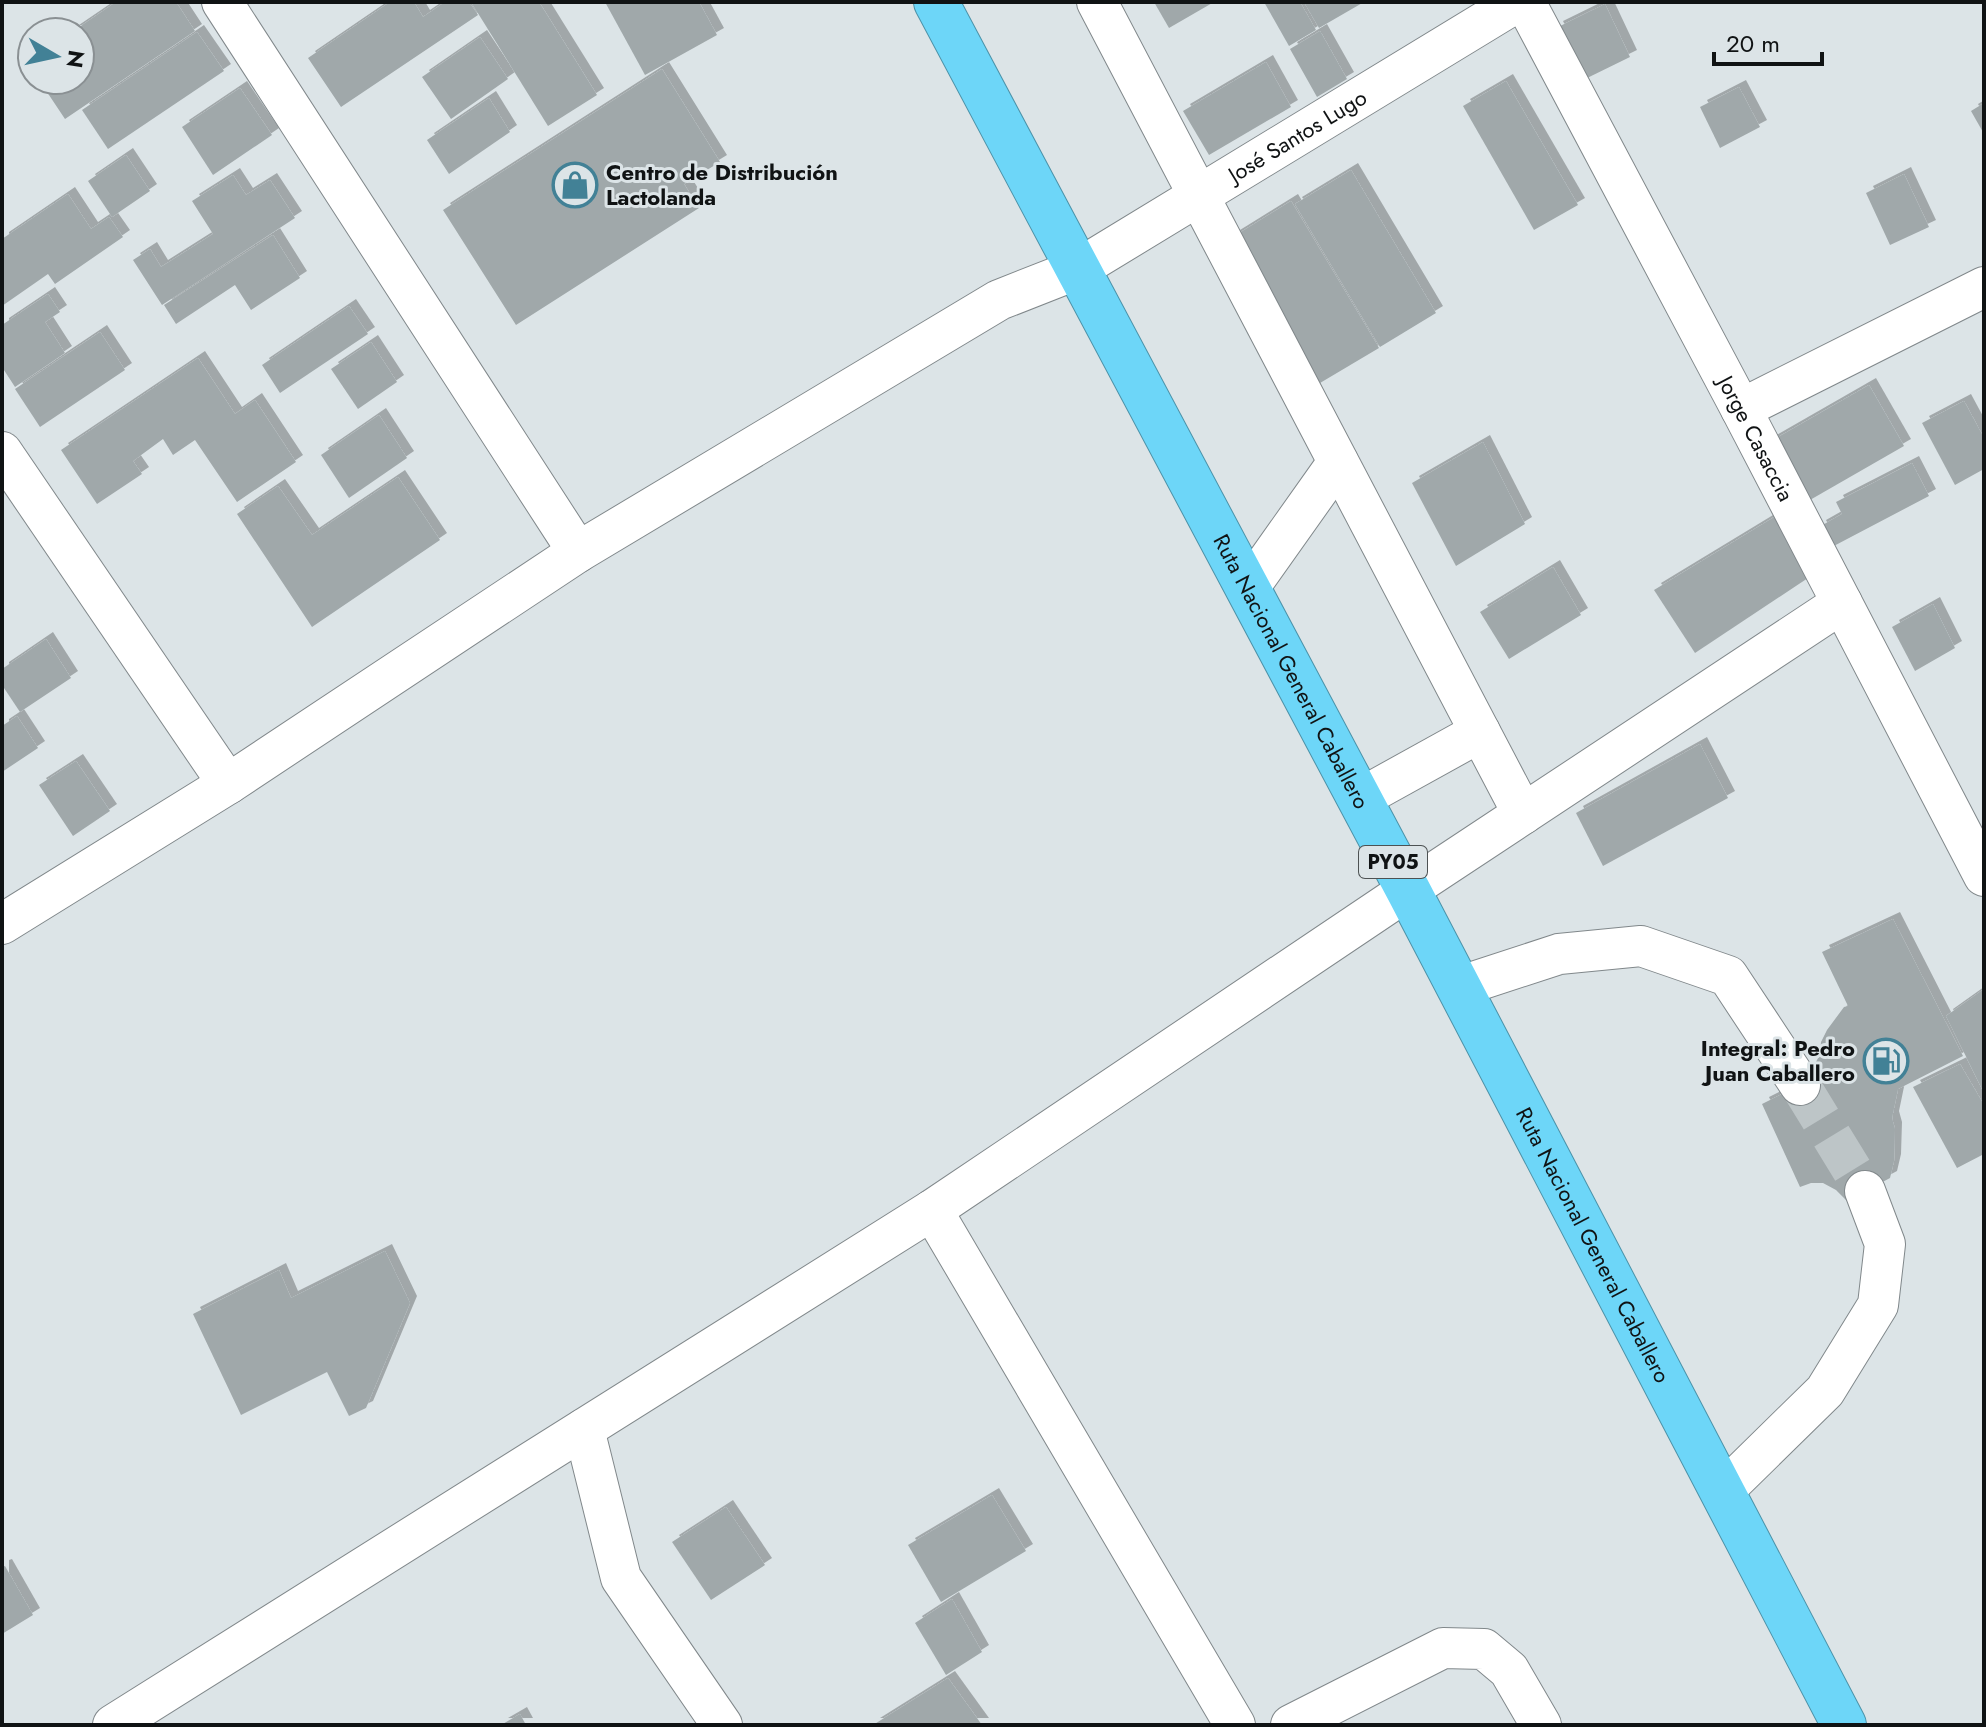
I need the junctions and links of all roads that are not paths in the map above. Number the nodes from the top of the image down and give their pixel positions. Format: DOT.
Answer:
graph roads {
  1 [pos="222,2"];
  2 [pos="936,2"];
  3 [pos="1097,2"];
  4 [pos="1517,2"];
  5 [pos="1525,2"];
  6 [pos="1199,196"];
  7 [pos="1078,269"];
  8 [pos="1984,287"];
  9 [pos="1741,409"];
  10 [pos="2,452"];
  11 [pos="1338,462"];
  12 [pos="578,552"];
  13 [pos="1248,589"];
  14 [pos="1842,603"];
  15 [pos="1480,732"];
  16 [pos="228,784"];
  17 [pos="1359,799"];
  18 [pos="1523,814"];
  19 [pos="1972,826"];
  20 [pos="1984,876"];
  21 [pos="1408,890"];
  22 [pos="2,924"];
  23 [pos="1458,987"];
  24 [pos="1800,1085"];
  25 [pos="1865,1191"];
  26 [pos="932,1210"];
  27 [pos="584,1429"];
  28 [pos="1722,1492"];
  29 [pos="113,1725"];
  30 [pos="722,1725"];
  31 [pos="1235,1725"];
  32 [pos="1291,1725"];
  33 [pos="1541,1725"];
  34 [pos="1844,1725"];
  1 -- 12 [label="street"];
  2 -- 7 [label="highway, Ruta Nacional General Caballero / PY05"];
  3 -- 6 [label="street"];
  4 -- 6 [label="street, José Santos Lugo"];
  5 -- 9 [label="street, Jorge Casaccia"];
  6 -- 7 [label="street, José Santos Lugo"];
  6 -- 11 [label="street"];
  7 -- 12 [label="street, José Santos Lugo"];
  7 -- 13 [label="highway, Ruta Nacional General Caballero / PY05"];
  8 -- 9 [label="street"];
  9 -- 14 [label="street, Jorge Casaccia"];
  10 -- 16 [label="street"];
  11 -- 13 [label="street"];
  11 -- 15 [label="street"];
  12 -- 16 [label="street, José Santos Lugo"];
  13 -- 17 [label="highway, Ruta Nacional General Caballero / PY05"];
  14 -- 18 [label="street"];
  14 -- 19 [label="street, Jorge Casaccia"];
  15 -- 17 [label="street"];
  15 -- 18 [label="street"];
  16 -- 22 [label="street, José Santos Lugo"];
  17 -- 21 [label="highway, Ruta Nacional General Caballero / PY05"];
  18 -- 21 [label="street"];
  19 -- 20 [label="street, Jorge Casaccia"];
  21 -- 23 [label="highway, Ruta Nacional General Caballero / PY05"];
  21 -- 26 [label="street"];
  23 -- 24 [label="street"];
  23 -- 28 [label="highway, Ruta Nacional General Caballero / PY05"];
  25 -- 28 [label="street"];
  26 -- 27 [label="street"];
  26 -- 31 [label="street"];
  27 -- 29 [label="street"];
  27 -- 30 [label="street"];
  28 -- 34 [label="highway, Ruta Nacional General Caballero / PY05"];
  32 -- 33 [label="street"];
}
